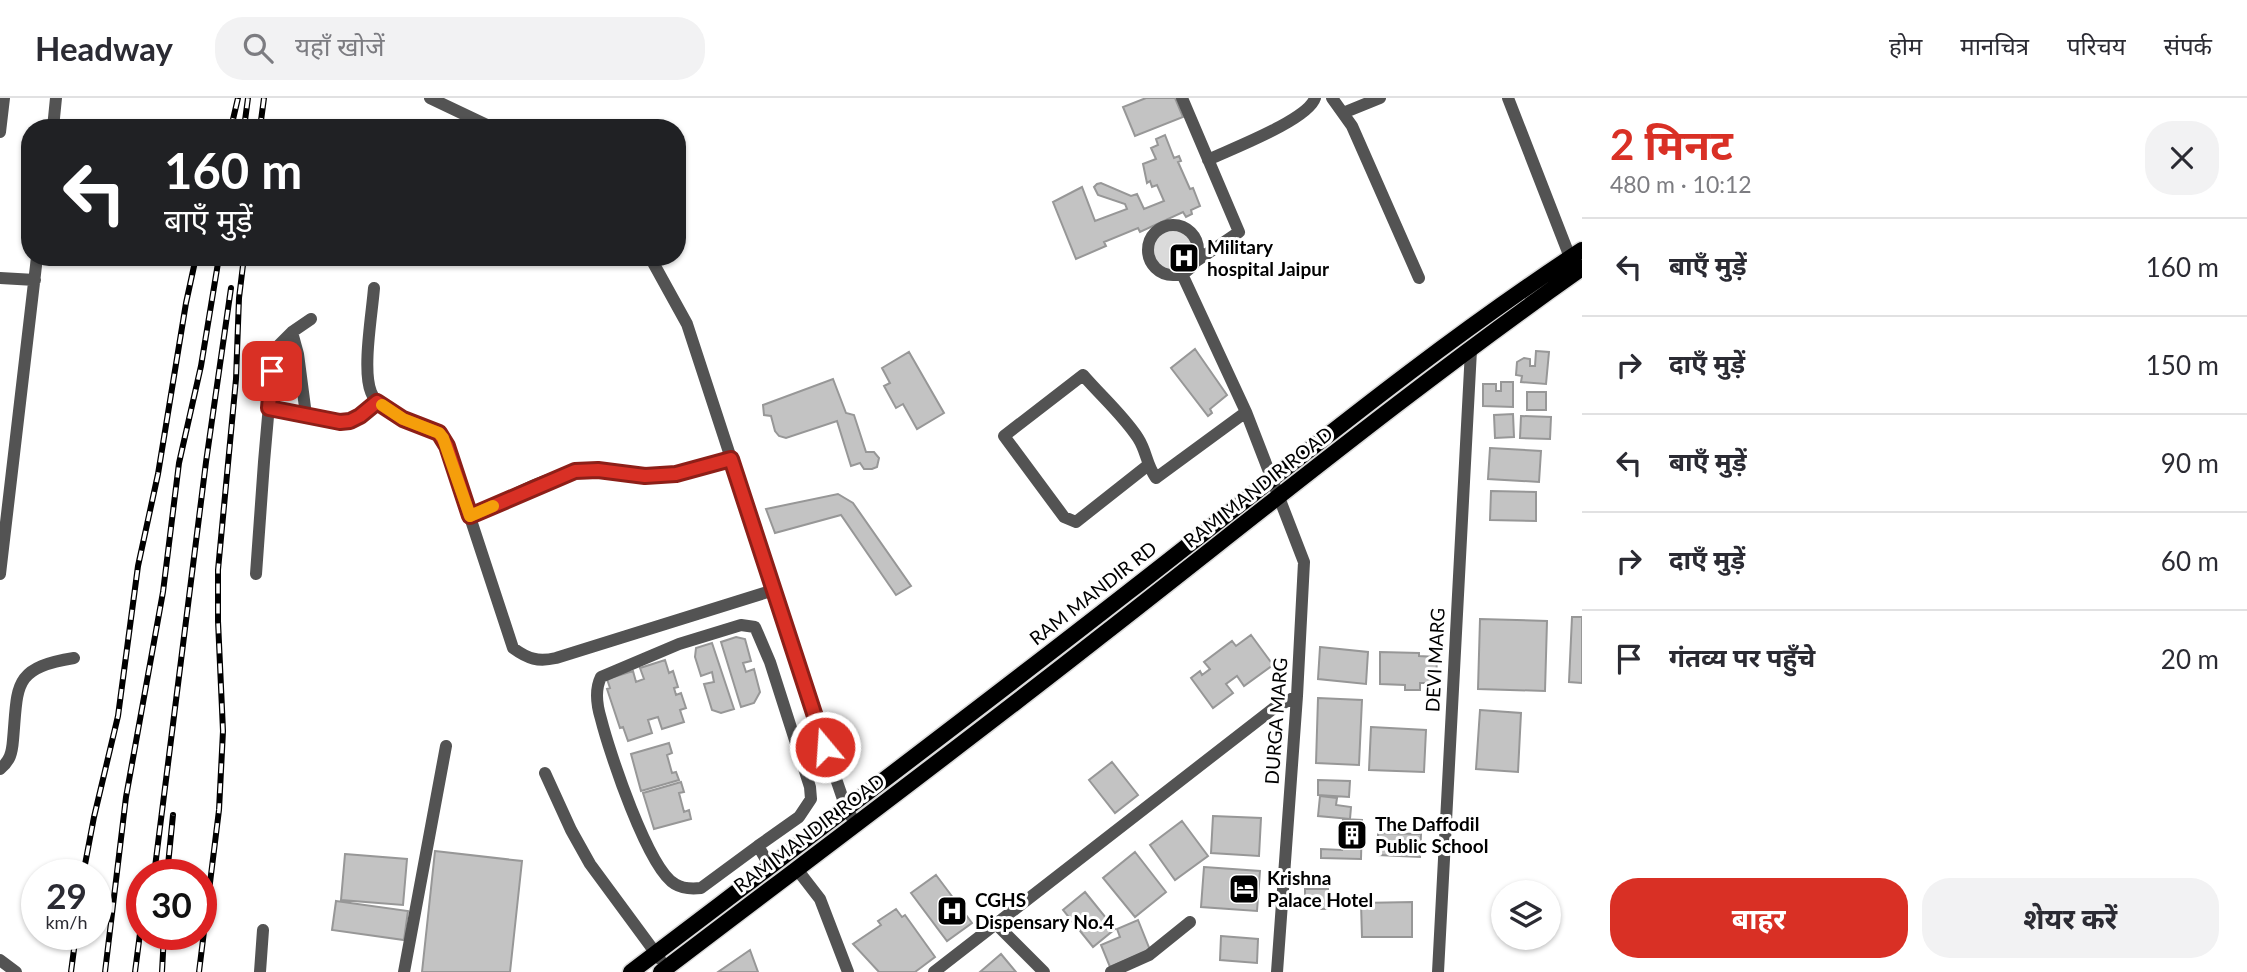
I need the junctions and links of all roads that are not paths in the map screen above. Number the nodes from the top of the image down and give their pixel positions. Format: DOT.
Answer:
graph roads {
  1 [pos="4,98"];
  2 [pos="56,98"];
  3 [pos="430,98"];
  4 [pos="1182,98"];
  5 [pos="1315,98"];
  6 [pos="1332,98"];
  7 [pos="1380,98"];
  8 [pos="1508,98"];
  9 [pos="1343,113"];
  10 [pos="54,119"];
  11 [pos="474,119"];
  12 [pos="0,131"];
  13 [pos="1208,160"];
  14 [pos="1195,262"];
  15 [pos="1577,262"];
  16 [pos="36,266"];
  17 [pos="655,266"];
  18 [pos="1182,274"];
  19 [pos="0,278"];
  20 [pos="1419,278"];
  21 [pos="35,280"];
  22 [pos="374,288"];
  23 [pos="311,319"];
  24 [pos="1470,327"];
  25 [pos="292,332"];
  26 [pos="1475,347"];
  27 [pos="377,402"];
  28 [pos="269,408"];
  29 [pos="1246,412"];
  30 [pos="306,415"];
  31 [pos="731,459"];
  32 [pos="1147,466"];
  33 [pos="1271,479"];
  34 [pos="1278,497"];
  35 [pos="470,516"];
  36 [pos="0,574"];
  37 [pos="256,574"];
  38 [pos="774,590"];
  39 [pos="74,658"];
  40 [pos="1297,696"];
  41 [pos="446,746"];
  42 [pos="0,769"];
  43 [pos="545,773"];
  44 [pos="846,808"];
  45 [pos="856,824"];
  46 [pos="758,846"];
  47 [pos="770,866"];
  48 [pos="796,868"];
  49 [pos="1190,922"];
  50 [pos="996,923"];
  51 [pos="263,930"];
  52 [pos="657,953"];
  53 [pos="0,960"];
  54 [pos="664,971"];
  55 [pos="16,972"];
  56 [pos="260,972"];
  57 [pos="404,972"];
  58 [pos="631,972"];
  59 [pos="848,972"];
  60 [pos="934,972"];
  61 [pos="1044,972"];
  62 [pos="1111,972"];
  63 [pos="1277,972"];
  64 [pos="1438,972"];
  1 -- 12 [label="street"];
  2 -- 10 [label="street"];
  3 -- 11 [label="street"];
  4 -- 13 [label="street"];
  5 -- 13 [label="street"];
  6 -- 9 [label="street"];
  7 -- 9 [label="street"];
  8 -- 15 [label="street"];
  9 -- 20 [label="street"];
  13 -- 14 [label="street"];
  14 -- 18 [label="street"];
  14 -- 18 [label="street"];
  15 -- 24 [label="main road, RAM MANDIR RD"];
  15 -- 26 [label="main road, RAM MANDIR ROAD"];
  16 -- 21 [label="street"];
  17 -- 31 [label="street"];
  18 -- 29 [label="street, DURGA MARG"];
  19 -- 21 [label="street"];
  21 -- 36 [label="street"];
  22 -- 27 [label="street"];
  23 -- 25 [label="street"];
  24 -- 26 [label="main road"];
  24 -- 33 [label="main road, RAM MANDIR RD"];
  25 -- 28 [label="street"];
  25 -- 30 [label="street"];
  26 -- 34 [label="main road, RAM MANDIR ROAD"];
  26 -- 64 [label="street, DEVI MARG"];
  27 -- 30 [label="street"];
  27 -- 35 [label="street"];
  28 -- 30 [label="street"];
  28 -- 37 [label="street"];
  29 -- 32 [label="street"];
  29 -- 33 [label="street, DURGA MARG"];
  31 -- 35 [label="street"];
  31 -- 38 [label="street"];
  32 -- 32 [label="street"];
  33 -- 34 [label="street, DURGA MARG"];
  33 -- 44 [label="main road, RAM MANDIR RD"];
  34 -- 40 [label="street, DURGA MARG"];
  34 -- 45 [label="main road, RAM MANDIR ROAD"];
  35 -- 38 [label="street"];
  38 -- 44 [label="street"];
  39 -- 42 [label="street"];
  40 -- 50 [label="street"];
  40 -- 63 [label="street, DURGA MARG"];
  41 -- 57 [label="street"];
  43 -- 52 [label="street"];
  44 -- 45 [label="street"];
  44 -- 47 [label="main road, RAM MANDIR RD"];
  45 -- 48 [label="main road, RAM MANDIR ROAD"];
  46 -- 46 [label="street"];
  46 -- 47 [label="street"];
  47 -- 52 [label="main road, RAM MANDIR RD"];
  48 -- 54 [label="main road, RAM MANDIR ROAD"];
  48 -- 59 [label="street"];
  49 -- 62 [label="street"];
  50 -- 60 [label="street"];
  50 -- 61 [label="street"];
  51 -- 56 [label="street"];
  52 -- 54 [label="street"];
  52 -- 58 [label="main road, RAM MANDIR RD"];
  53 -- 55 [label="street"];
}
